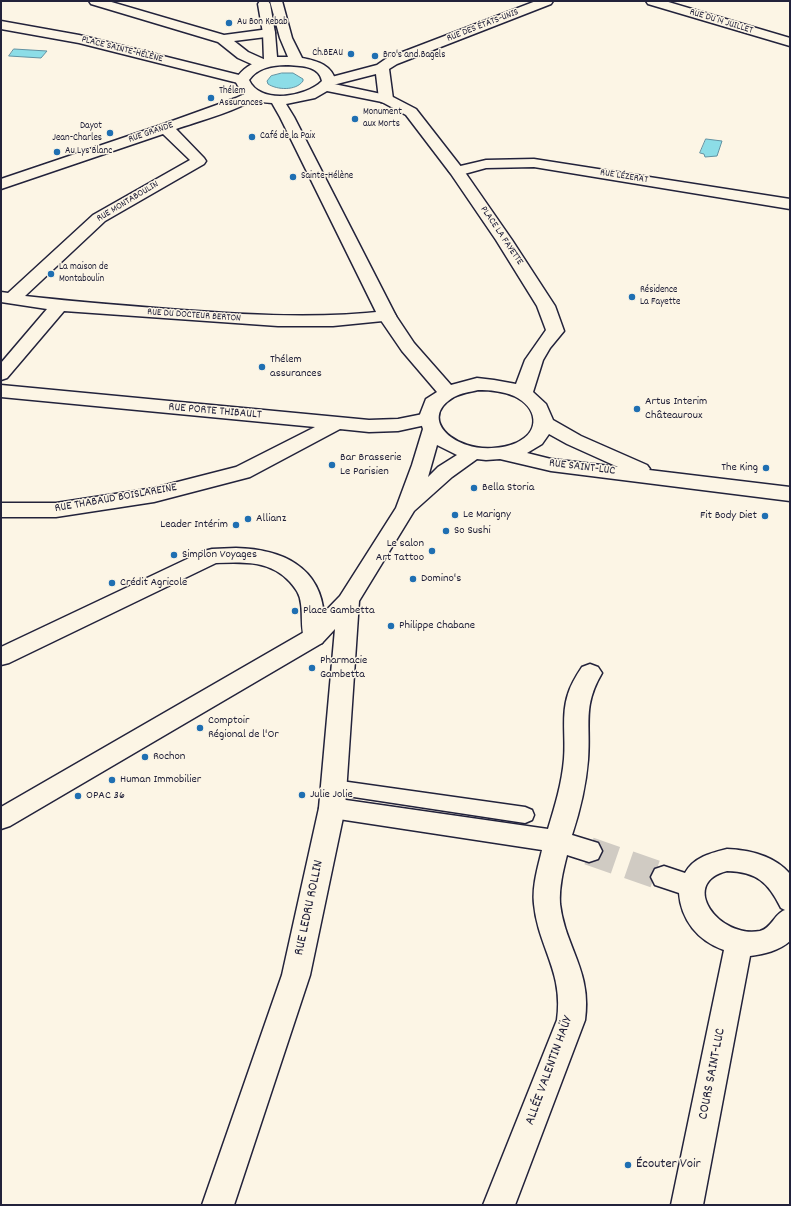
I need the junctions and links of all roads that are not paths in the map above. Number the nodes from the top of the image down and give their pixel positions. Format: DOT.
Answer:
graph roads {
  1 [pos="94,1"];
  2 [pos="263,1"];
  3 [pos="276,1"];
  4 [pos="547,1"];
  5 [pos="652,1"];
  6 [pos="1,25"];
  7 [pos="17,28"];
  8 [pos="269,33"];
  9 [pos="1,39"];
  10 [pos="223,39"];
  11 [pos="790,42"];
  12 [pos="297,61"];
  13 [pos="267,63"];
  14 [pos="382,68"];
  15 [pos="242,80"];
  16 [pos="328,84"];
  17 [pos="253,94"];
  18 [pos="276,99"];
  19 [pos="386,99"];
  20 [pos="166,128"];
  21 [pos="457,171"];
  22 [pos="1,184"];
  23 [pos="790,204"];
  24 [pos="6,298"];
  25 [pos="60,305"];
  26 [pos="387,316"];
  27 [pos="1,374"];
  28 [pos="1,392"];
  29 [pos="447,392"];
  30 [pos="523,394"];
  31 [pos="338,423"];
  32 [pos="544,423"];
  33 [pos="430,425"];
  34 [pos="473,453"];
  35 [pos="504,453"];
  36 [pos="662,478"];
  37 [pos="790,494"];
  38 [pos="406,508"];
  39 [pos="1,510"];
  40 [pos="348,601"];
  41 [pos="314,637"];
  42 [pos="1,657"];
  43 [pos="590,673"];
  44 [pos="333,798"];
  45 [pos="525,815"];
  46 [pos="1,820"];
  47 [pos="557,841"];
  48 [pos="589,851"];
  49 [pos="664,876"];
  50 [pos="692,886"];
  51 [pos="787,886"];
  52 [pos="790,920"];
  53 [pos="739,943"];
  54 [pos="218,1205"];
  55 [pos="499,1205"];
  56 [pos="687,1205"];
  1 -- 10 [label="street"];
  2 -- 8 [label="street"];
  3 -- 12 [label="street"];
  4 -- 14 [label="street, RUE DES ÉTATS-UNIS"];
  5 -- 11 [label="street, RUE DU 14 JUILLET"];
  6 -- 7 [label="street, PLACE SAINTE-HÉLÈNE"];
  7 -- 9 [label="street"];
  7 -- 15 [label="street, PLACE SAINTE-HÉLÈNE"];
  8 -- 10 [label="street"];
  8 -- 13 [label="street"];
  10 -- 13 [label="street"];
  12 -- 13 [label="street"];
  12 -- 16 [label="street"];
  13 -- 15 [label="street"];
  14 -- 16 [label="street, RUE DES ÉTATS-UNIS"];
  14 -- 19 [label="street"];
  15 -- 17 [label="street"];
  16 -- 18 [label="street, RUE DES ÉTATS-UNIS"];
  16 -- 19 [label="street, PLACE LA FAYETTE"];
  17 -- 18 [label="street, RUE DES ÉTATS-UNIS"];
  17 -- 20 [label="street, RUE GRANDE"];
  18 -- 26 [label="street"];
  19 -- 21 [label="street, PLACE LA FAYETTE"];
  20 -- 22 [label="street, RUE GRANDE"];
  20 -- 24 [label="street, RUE MONTABOULIN"];
  21 -- 23 [label="street, RUE LÉZERAT"];
  21 -- 30 [label="street, PLACE LA FAYETTE"];
  24 -- 25 [label="street, RUE DU DOCTEUR BERTON"];
  25 -- 26 [label="street, RUE DU DOCTEUR BERTON"];
  25 -- 27 [label="street"];
  26 -- 29 [label="street"];
  28 -- 31 [label="street, RUE PORTE THIBAULT"];
  29 -- 30 [label="street"];
  29 -- 33 [label="street"];
  30 -- 32 [label="street"];
  31 -- 33 [label="street, RUE PORTE THIBAULT"];
  31 -- 39 [label="street, RUE THABAUD BOISLAREINE"];
  32 -- 35 [label="street"];
  32 -- 36 [label="street, RUE SAINT-LUC"];
  33 -- 34 [label="street"];
  33 -- 38 [label="street"];
  34 -- 35 [label="street"];
  34 -- 38 [label="street"];
  35 -- 36 [label="street, RUE SAINT-LUC"];
  36 -- 37 [label="street, RUE SAINT-LUC"];
  38 -- 40 [label="street"];
  40 -- 41 [label="street"];
  40 -- 44 [label="street, RUE LEDRU ROLLIN"];
  41 -- 42 [label="street"];
  41 -- 46 [label="street"];
  43 -- 47 [label="street, ALLÉE VALENTIN HAÜY"];
  44 -- 45 [label="lane"];
  44 -- 47 [label="street"];
  44 -- 54 [label="street, RUE LEDRU ROLLIN"];
  47 -- 48 [label="street"];
  47 -- 55 [label="street, ALLÉE VALENTIN HAÜY"];
  49 -- 50 [label="street"];
  50 -- 51 [label="street"];
  50 -- 53 [label="street"];
  52 -- 53 [label="street"];
  53 -- 56 [label="street, COURS SAINT-LUC"];
}
